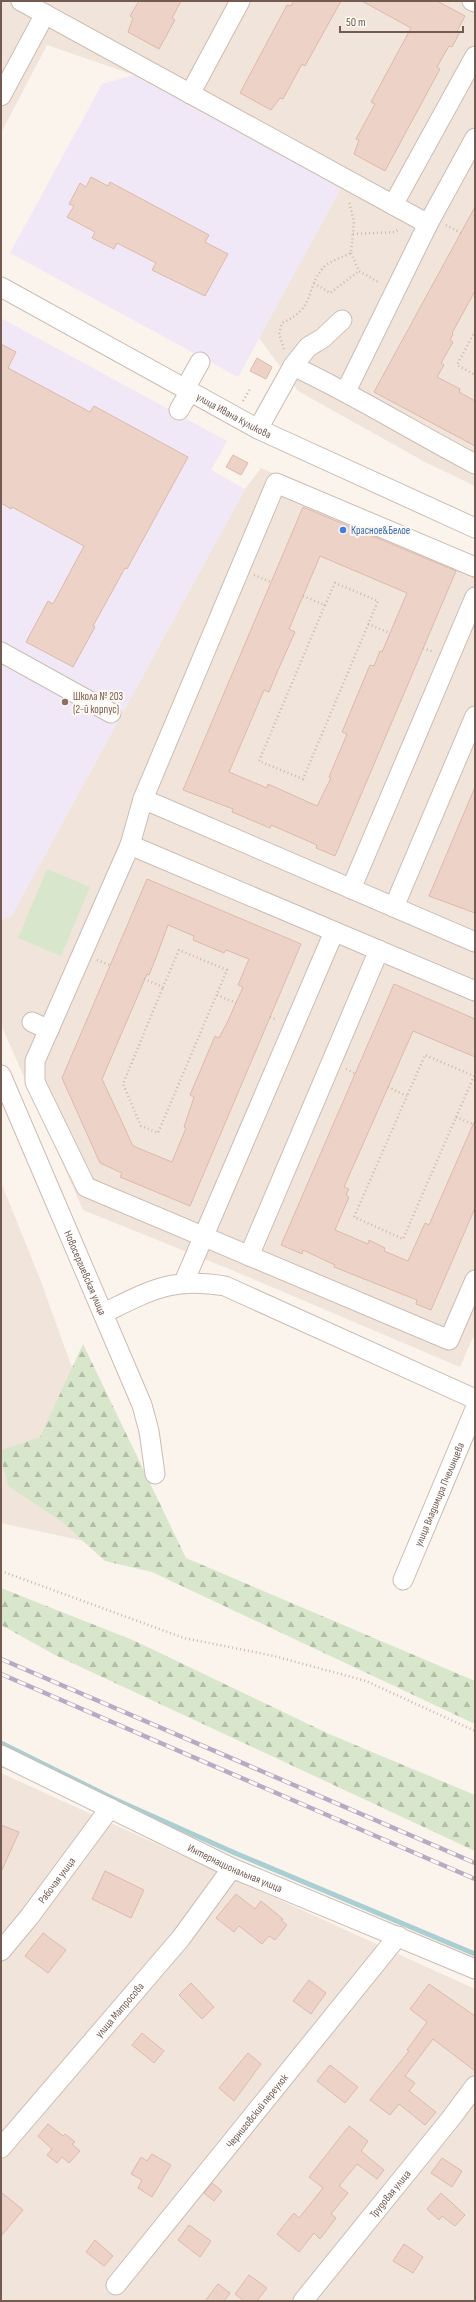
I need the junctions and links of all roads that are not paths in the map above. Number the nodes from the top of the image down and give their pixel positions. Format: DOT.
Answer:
graph roads {
  1 [pos="21,1"];
  2 [pos="240,1"];
  3 [pos="472,1"];
  4 [pos="475,2"];
  5 [pos="45,14"];
  6 [pos="475,56"];
  7 [pos="190,94"];
  8 [pos="1,96"];
  9 [pos="475,138"];
  10 [pos="393,205"];
  11 [pos="422,221"];
  12 [pos="1,287"];
  13 [pos="342,320"];
  14 [pos="200,362"];
  15 [pos="293,366"];
  16 [pos="188,390"];
  17 [pos="346,391"];
  18 [pos="179,410"];
  19 [pos="258,429"];
  20 [pos="475,464"];
  21 [pos="475,528"];
  22 [pos="475,567"];
  23 [pos="475,597"];
  24 [pos="1,652"];
  25 [pos="111,713"];
  26 [pos="475,716"];
  27 [pos="142,799"];
  28 [pos="130,845"];
  29 [pos="351,889"];
  30 [pos="394,907"];
  31 [pos="334,932"];
  32 [pos="475,942"];
  33 [pos="379,950"];
  34 [pos="475,991"];
  35 [pos="32,1022"];
  36 [pos="49,1030"];
  37 [pos="1,1075"];
  38 [pos="204,1237"];
  39 [pos="249,1256"];
  40 [pos="475,1280"];
  41 [pos="184,1282"];
  42 [pos="104,1313"];
  43 [pos="475,1399"];
  44 [pos="475,1409"];
  45 [pos="155,1474"];
  46 [pos="403,1580"];
  47 [pos="1,1755"];
  48 [pos="110,1808"];
  49 [pos="232,1868"];
  50 [pos="398,1936"];
  51 [pos="1,1951"];
  52 [pos="475,1968"];
  53 [pos="475,2086"];
  54 [pos="1,2148"];
  55 [pos="116,2285"];
  56 [pos="303,2301"];
  1 -- 5 [label="street"];
  2 -- 7 [label="street"];
  3 -- 4 [label="street"];
  5 -- 7 [label="street"];
  5 -- 8 [label="street"];
  6 -- 10 [label="street"];
  7 -- 10 [label="street"];
  9 -- 11 [label="street"];
  10 -- 11 [label="street"];
  11 -- 17 [label="street"];
  12 -- 16 [label="street, улица Ивана Куликова"];
  13 -- 15 [label="street"];
  14 -- 16 [label="street"];
  15 -- 17 [label="street"];
  15 -- 19 [label="street"];
  16 -- 18 [label="street"];
  16 -- 19 [label="street, улица Ивана Куликова"];
  17 -- 20 [label="street"];
  19 -- 21 [label="street, улица Ивана Куликова"];
  22 -- 27 [label="street"];
  23 -- 29 [label="street"];
  24 -- 25 [label="street"];
  26 -- 30 [label="street"];
  27 -- 28 [label="street"];
  27 -- 29 [label="street"];
  28 -- 31 [label="street"];
  28 -- 36 [label="street"];
  29 -- 30 [label="street"];
  30 -- 32 [label="street"];
  31 -- 33 [label="street"];
  31 -- 38 [label="street"];
  33 -- 34 [label="street"];
  33 -- 39 [label="street"];
  35 -- 36 [label="street"];
  36 -- 38 [label="street"];
  37 -- 42 [label="street, Новосергиевская улица"];
  38 -- 39 [label="street"];
  38 -- 41 [label="street"];
  39 -- 40 [label="street"];
  41 -- 42 [label="street"];
  41 -- 43 [label="street"];
  42 -- 45 [label="street, Новосергиевская улица"];
  44 -- 46 [label="street, улица Владимира Пчелинцева"];
  47 -- 48 [label="street, Интернациональная улица"];
  48 -- 49 [label="street, Интернациональная улица"];
  48 -- 51 [label="street, Рабочая улица"];
  49 -- 50 [label="street, Интернациональная улица"];
  49 -- 54 [label="street, улица Матросова"];
  50 -- 52 [label="street, Интернациональная улица"];
  50 -- 55 [label="street, Черниговский переулок"];
  53 -- 56 [label="street, Трудовая улица"];
}
